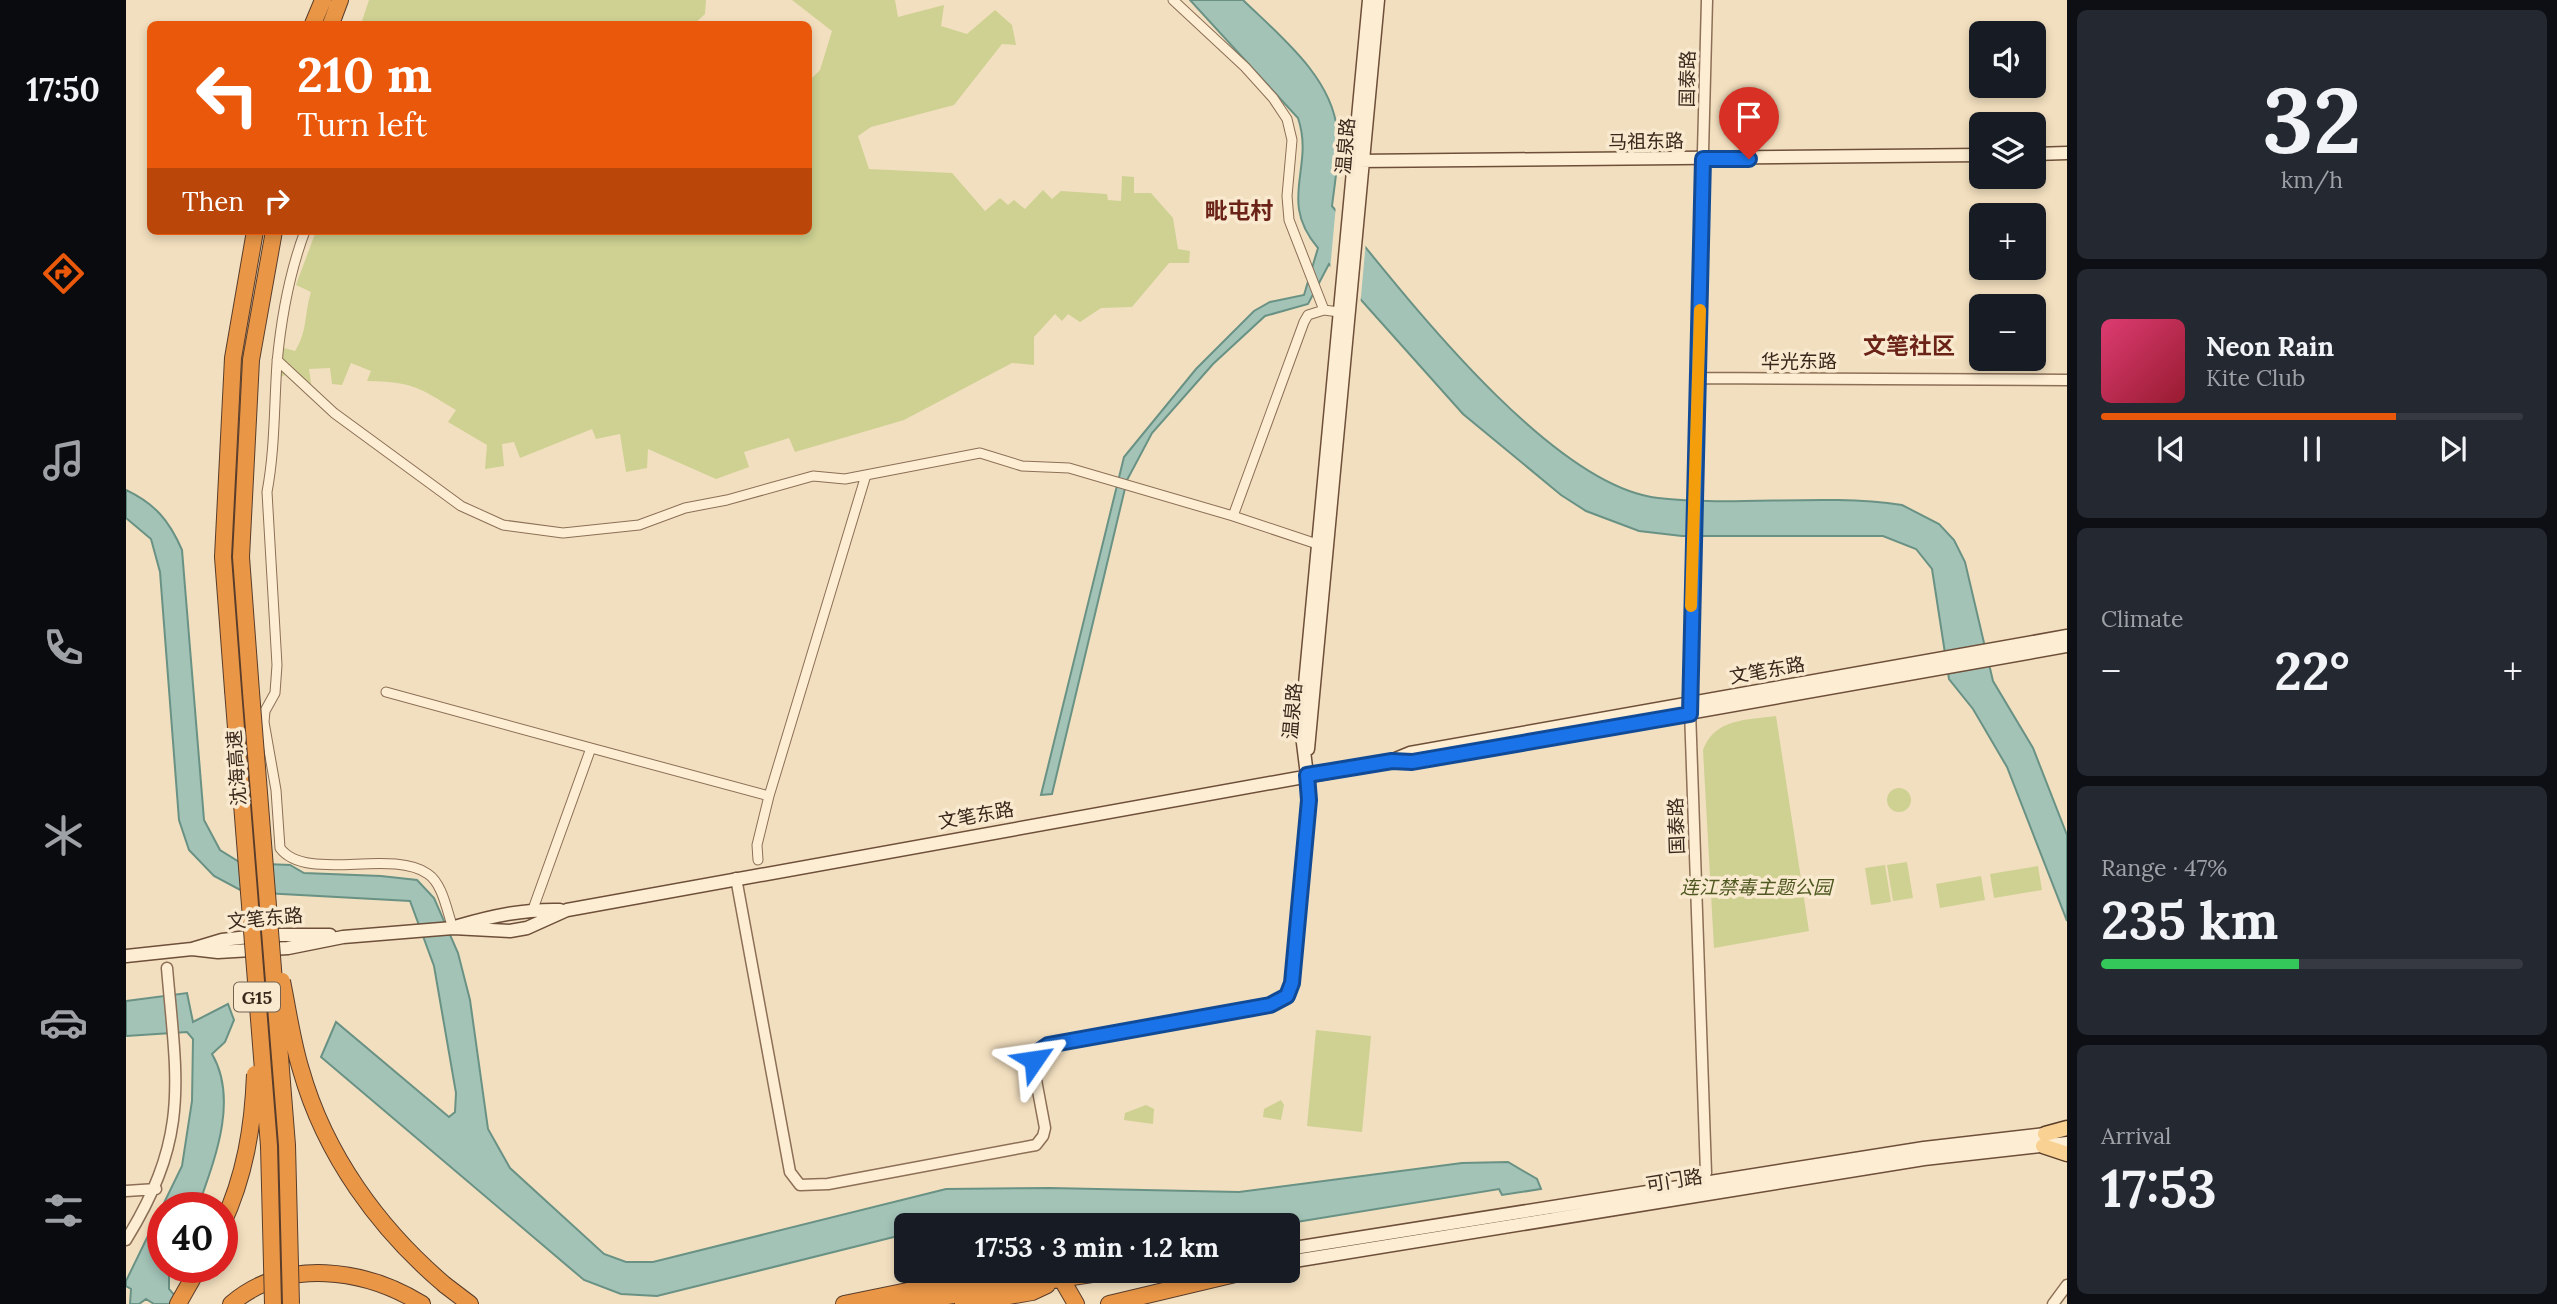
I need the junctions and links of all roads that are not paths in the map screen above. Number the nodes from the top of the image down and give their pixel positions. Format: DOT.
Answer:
graph roads {
  1 [pos="323,0"];
  2 [pos="340,0"];
  3 [pos="1173,0"];
  4 [pos="1369,0"];
  5 [pos="1378,0"];
  6 [pos="1707,0"];
  7 [pos="314,21"];
  8 [pos="332,21"];
  9 [pos="2067,153"];
  10 [pos="2046,154"];
  11 [pos="1969,155"];
  12 [pos="1703,159"];
  13 [pos="1358,161"];
  14 [pos="254,235"];
  15 [pos="273,235"];
  16 [pos="304,235"];
  17 [pos="1345,295"];
  18 [pos="1324,310"];
  19 [pos="1339,312"];
  20 [pos="278,360"];
  21 [pos="1698,378"];
  22 [pos="2067,380"];
  23 [pos="866,475"];
  24 [pos="1233,516"];
  25 [pos="1317,544"];
  26 [pos="2067,636"];
  27 [pos="2067,646"];
  28 [pos="1989,655"];
  29 [pos="386,692"];
  30 [pos="1690,708"];
  31 [pos="591,748"];
  32 [pos="1307,775"];
  33 [pos="769,796"];
  34 [pos="758,860"];
  35 [pos="736,878"];
  36 [pos="533,909"];
  37 [pos="567,910"];
  38 [pos="269,913"];
  39 [pos="252,925"];
  40 [pos="453,928"];
  41 [pos="126,956"];
  42 [pos="167,968"];
  43 [pos="2067,1130"];
  44 [pos="2044,1140"];
  45 [pos="2067,1143"];
  46 [pos="2067,1154"];
  47 [pos="1706,1173"];
  48 [pos="156,1189"];
  49 [pos="126,1191"];
  50 [pos="236,1192"];
  51 [pos="126,1240"];
  52 [pos="1300,1247"];
  53 [pos="1300,1260"];
  54 [pos="189,1283"];
  55 [pos="947,1283"];
  56 [pos="986,1283"];
  57 [pos="1029,1283"];
  58 [pos="1044,1283"];
  59 [pos="1051,1283"];
  60 [pos="1064,1283"];
  61 [pos="1197,1283"];
  62 [pos="2067,1285"];
  63 [pos="236,1300"];
  64 [pos="177,1304"];
  65 [pos="273,1304"];
  66 [pos="290,1304"];
  67 [pos="422,1304"];
  68 [pos="470,1304"];
  69 [pos="844,1304"];
  70 [pos="869,1304"];
  71 [pos="895,1304"];
  72 [pos="925,1304"];
  73 [pos="963,1304"];
  74 [pos="1076,1304"];
  75 [pos="1109,1304"];
  76 [pos="2053,1304"];
  1 -- 7 [label="highway"];
  2 -- 8 [label="highway"];
  3 -- 18 [label="street"];
  4 -- 13 [label="main road, 温泉路"];
  5 -- 13 [label="main road, 温泉路"];
  6 -- 12 [label="street, 国泰路"];
  9 -- 10 [label="main road"];
  11 -- 12 [label="main road, 马祖东路"];
  12 -- 13 [label="main road, 马祖东路"];
  12 -- 21 [label="street, 国泰路"];
  13 -- 17 [label="main road, 温泉路"];
  14 -- 39 [label="highway, 沈海高速 / G15, bridge"];
  15 -- 38 [label="highway, 沈海高速 / G15, bridge"];
  16 -- 20 [label="street"];
  17 -- 19 [label="main road, 温泉路"];
  17 -- 32 [label="main road, 温泉路"];
  18 -- 19 [label="street"];
  18 -- 24 [label="street"];
  19 -- 25 [label="main road, 温泉路"];
  20 -- 23 [label="street"];
  20 -- 40 [label="street"];
  21 -- 22 [label="street, 华光东路"];
  21 -- 30 [label="street, 国泰路"];
  23 -- 24 [label="street"];
  23 -- 33 [label="street"];
  24 -- 25 [label="street"];
  25 -- 32 [label="main road, 温泉路"];
  26 -- 28 [label="main road, 文笔东路"];
  27 -- 28 [label="main road, 文笔东路"];
  28 -- 30 [label="main road, 文笔东路"];
  29 -- 31 [label="street"];
  30 -- 32 [label="main road, 文笔东路"];
  30 -- 47 [label="street, 国泰路"];
  31 -- 33 [label="street"];
  31 -- 36 [label="street"];
  32 -- 35 [label="main road, 文笔东路"];
  32 -- 35 [label="street"];
  33 -- 34 [label="street"];
  35 -- 37 [label="main road, 文笔东路"];
  36 -- 37 [label="main road, 文笔东路"];
  36 -- 40 [label="main road, 文笔东路"];
  37 -- 40 [label="main road, 文笔东路"];
  38 -- 66 [label="highway, 沈海高速 / G15, bridge"];
  38 -- 68 [label="highway, bridge"];
  39 -- 50 [label="highway, bridge"];
  39 -- 65 [label="highway, 沈海高速 / G15, bridge"];
  40 -- 41 [label="main road, 文笔东路"];
  42 -- 48 [label="street"];
  43 -- 44 [label="main road"];
  44 -- 45 [label="main road, 可门路"];
  44 -- 46 [label="main road"];
  44 -- 52 [label="main road, 可门路"];
  44 -- 53 [label="main road, 可门路"];
  48 -- 49 [label="street"];
  48 -- 51 [label="street"];
  54 -- 64 [label="highway"];
  55 -- 69 [label="highway"];
  56 -- 70 [label="highway"];
  57 -- 71 [label="highway"];
  58 -- 72 [label="highway"];
  59 -- 73 [label="highway"];
  60 -- 74 [label="highway"];
  61 -- 75 [label="highway"];
  62 -- 76 [label="street"];
  63 -- 67 [label="highway"];
}
